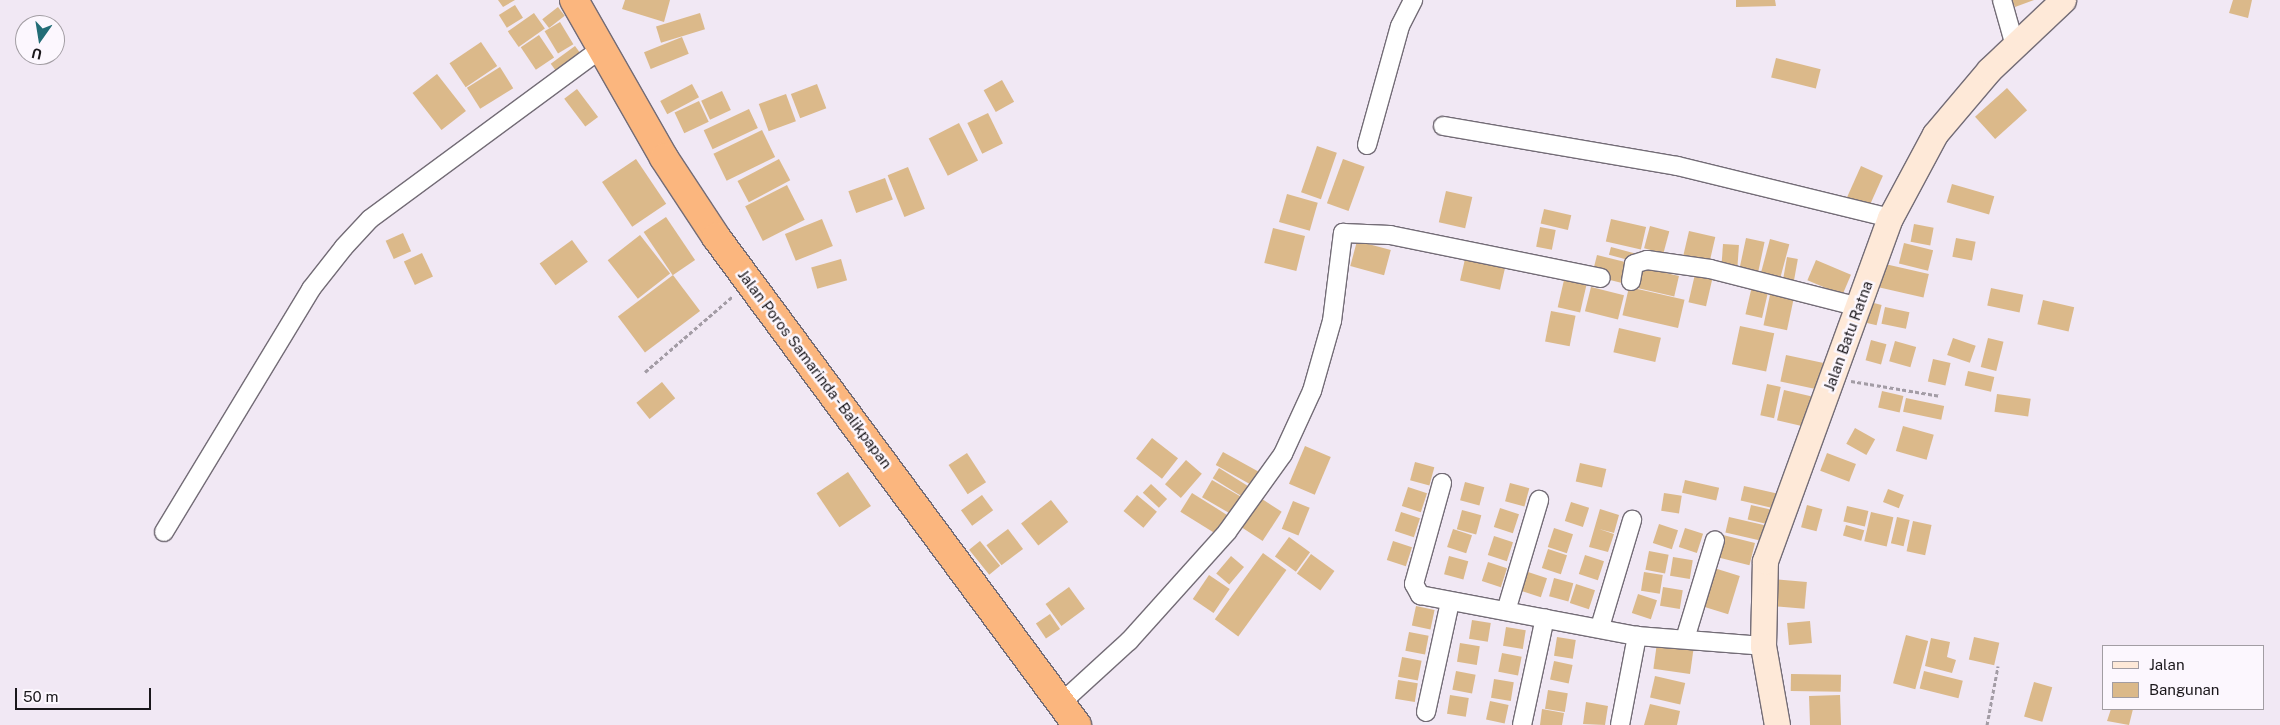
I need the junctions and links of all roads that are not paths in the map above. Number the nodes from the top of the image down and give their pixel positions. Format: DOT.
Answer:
graph roads {
  1 [pos="574,0"];
  2 [pos="1413,0"];
  3 [pos="2002,0"];
  4 [pos="2063,0"];
  5 [pos="2015,46"];
  6 [pos="601,49"];
  7 [pos="1443,126"];
  8 [pos="1367,145"];
  9 [pos="1890,218"];
  10 [pos="1601,278"];
  11 [pos="1631,281"];
  12 [pos="1859,307"];
  13 [pos="1442,483"];
  14 [pos="1539,500"];
  15 [pos="1632,520"];
  16 [pos="164,532"];
  17 [pos="1715,540"];
  18 [pos="1450,602"];
  19 [pos="1506,611"];
  20 [pos="1545,618"];
  21 [pos="1600,627"];
  22 [pos="1637,636"];
  23 [pos="1685,639"];
  24 [pos="1763,646"];
  25 [pos="1061,703"];
  26 [pos="1426,712"];
  27 [pos="1077,725"];
  28 [pos="1522,725"];
  29 [pos="1620,725"];
  30 [pos="1777,725"];
  1 -- 6 [label="highway, Jalan Poros Samarinda - Balikpapan"];
  2 -- 8 [label="street"];
  3 -- 5 [label="street"];
  4 -- 5 [label="street, Jalan Batu Ratna"];
  5 -- 9 [label="street, Jalan Batu Ratna"];
  6 -- 16 [label="street"];
  6 -- 25 [label="highway, Jalan Poros Samarinda - Balikpapan"];
  7 -- 9 [label="street"];
  9 -- 12 [label="street, Jalan Batu Ratna"];
  10 -- 25 [label="street"];
  11 -- 12 [label="street"];
  12 -- 24 [label="street, Jalan Batu Ratna"];
  13 -- 18 [label="street"];
  14 -- 19 [label="street"];
  15 -- 21 [label="street"];
  17 -- 23 [label="street"];
  18 -- 19 [label="street"];
  18 -- 26 [label="street"];
  19 -- 20 [label="street"];
  20 -- 21 [label="street"];
  20 -- 28 [label="street"];
  21 -- 22 [label="street"];
  22 -- 23 [label="street"];
  22 -- 29 [label="street"];
  23 -- 24 [label="street"];
  24 -- 30 [label="street, Jalan Batu Ratna"];
  25 -- 27 [label="highway, Jalan Poros Samarinda - Balikpapan"];
}
